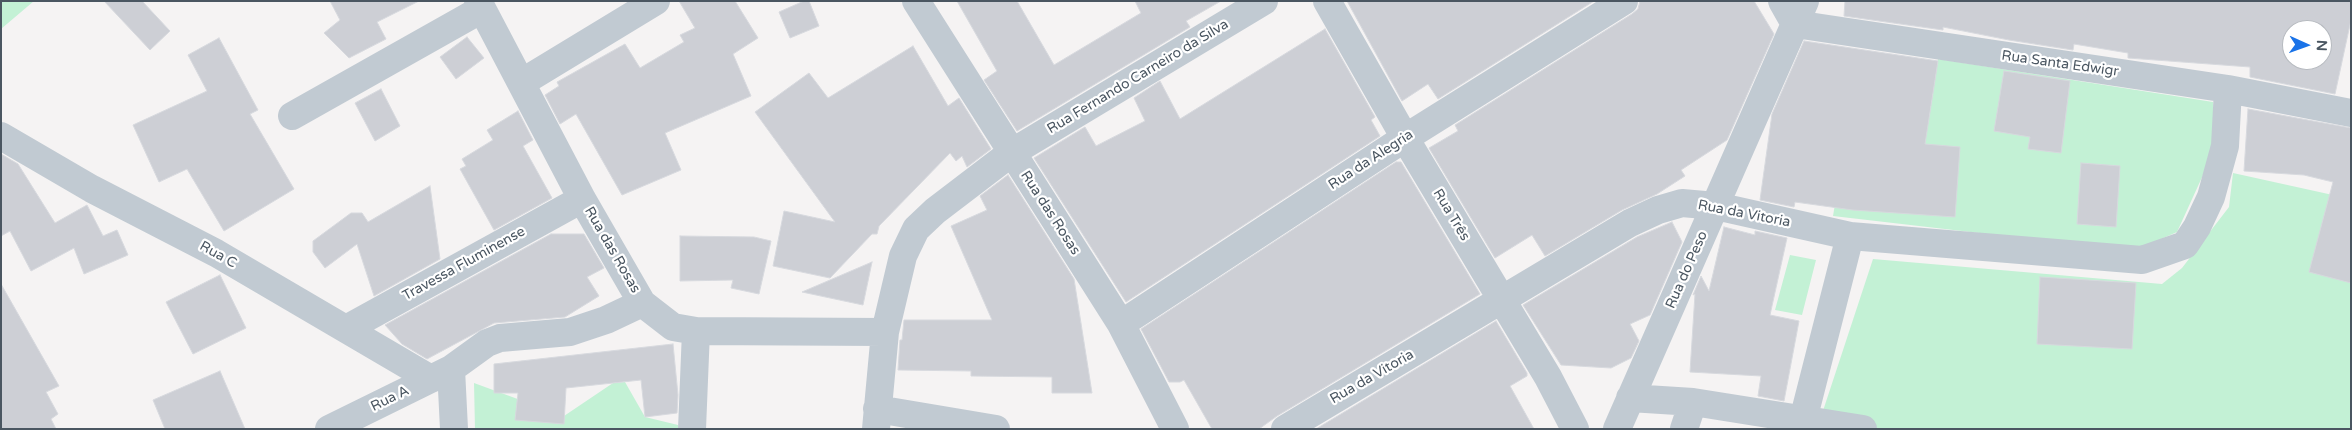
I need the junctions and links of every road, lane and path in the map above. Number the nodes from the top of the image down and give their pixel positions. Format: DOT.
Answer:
graph roads {
  1 [pos="656,1"];
  2 [pos="916,1"];
  3 [pos="1264,1"];
  4 [pos="1327,1"];
  5 [pos="1624,1"];
  6 [pos="1782,1"];
  7 [pos="480,5"];
  8 [pos="1800,13"];
  9 [pos="522,83"];
  10 [pos="2228,89"];
  11 [pos="2351,113"];
  12 [pos="292,116"];
  13 [pos="1,136"];
  14 [pos="1405,138"];
  15 [pos="1011,154"];
  16 [pos="582,199"];
  17 [pos="1716,206"];
  18 [pos="1850,236"];
  19 [pos="1502,301"];
  20 [pos="642,303"];
  21 [pos="1121,324"];
  22 [pos="346,330"];
  23 [pos="696,331"];
  24 [pos="885,332"];
  25 [pos="441,374"];
  26 [pos="1630,398"];
  27 [pos="1693,402"];
  28 [pos="877,419"];
  29 [pos="1810,421"];
  30 [pos="329,429"];
  31 [pos="454,429"];
  32 [pos="692,429"];
  33 [pos="996,429"];
  34 [pos="1175,429"];
  35 [pos="1285,429"];
  36 [pos="1575,429"];
  37 [pos="1617,429"];
  38 [pos="1684,429"];
  39 [pos="1863,429"];
  1 -- 9 [label="street"];
  2 -- 15 [label="street, Rua das Rosas"];
  3 -- 15 [label="street, Rua Fernando Carneiro da Silva"];
  4 -- 14 [label="street, Rua Três"];
  5 -- 14 [label="street, Rua da Alegria"];
  6 -- 8 [label="street"];
  7 -- 9 [label="street, Rua das Rosas"];
  7 -- 12 [label="street"];
  8 -- 10 [label="street, Rua Santa Edwigr"];
  8 -- 17 [label="street, Rua do Peso"];
  9 -- 16 [label="street, Rua das Rosas"];
  10 -- 11 [label="street, Rua Santa Edwigr"];
  10 -- 18 [label="street, Rua da Vitoria"];
  13 -- 22 [label="street, Rua C"];
  14 -- 19 [label="street, Rua Três"];
  14 -- 21 [label="street, Rua da Alegria"];
  15 -- 21 [label="street, Rua das Rosas"];
  15 -- 24 [label="street, Rua Fernando Carneiro da Silva"];
  16 -- 20 [label="street, Rua das Rosas"];
  16 -- 22 [label="street, Travessa Fluminense"];
  17 -- 18 [label="street, Rua da Vitoria"];
  17 -- 19 [label="street, Rua da Vitoria"];
  17 -- 26 [label="street, Rua do Peso"];
  18 -- 29 [label="street"];
  19 -- 35 [label="street, Rua da Vitoria"];
  19 -- 36 [label="street, Rua Três"];
  20 -- 23 [label="street, Rua das Rosas"];
  20 -- 25 [label="street, Rua A"];
  21 -- 34 [label="street, Rua das Rosas"];
  22 -- 25 [label="street, Rua C"];
  23 -- 24 [label="street, Rua das Rosas"];
  23 -- 32 [label="street"];
  24 -- 28 [label="street, Rua Fernando Carneiro da Silva"];
  25 -- 30 [label="street, Rua A"];
  25 -- 31 [label="street"];
  26 -- 27 [label="street"];
  26 -- 37 [label="street, Rua do Peso"];
  27 -- 29 [label="street"];
  27 -- 38 [label="street"];
  28 -- 33 [label="street"];
  29 -- 39 [label="street"];
}
